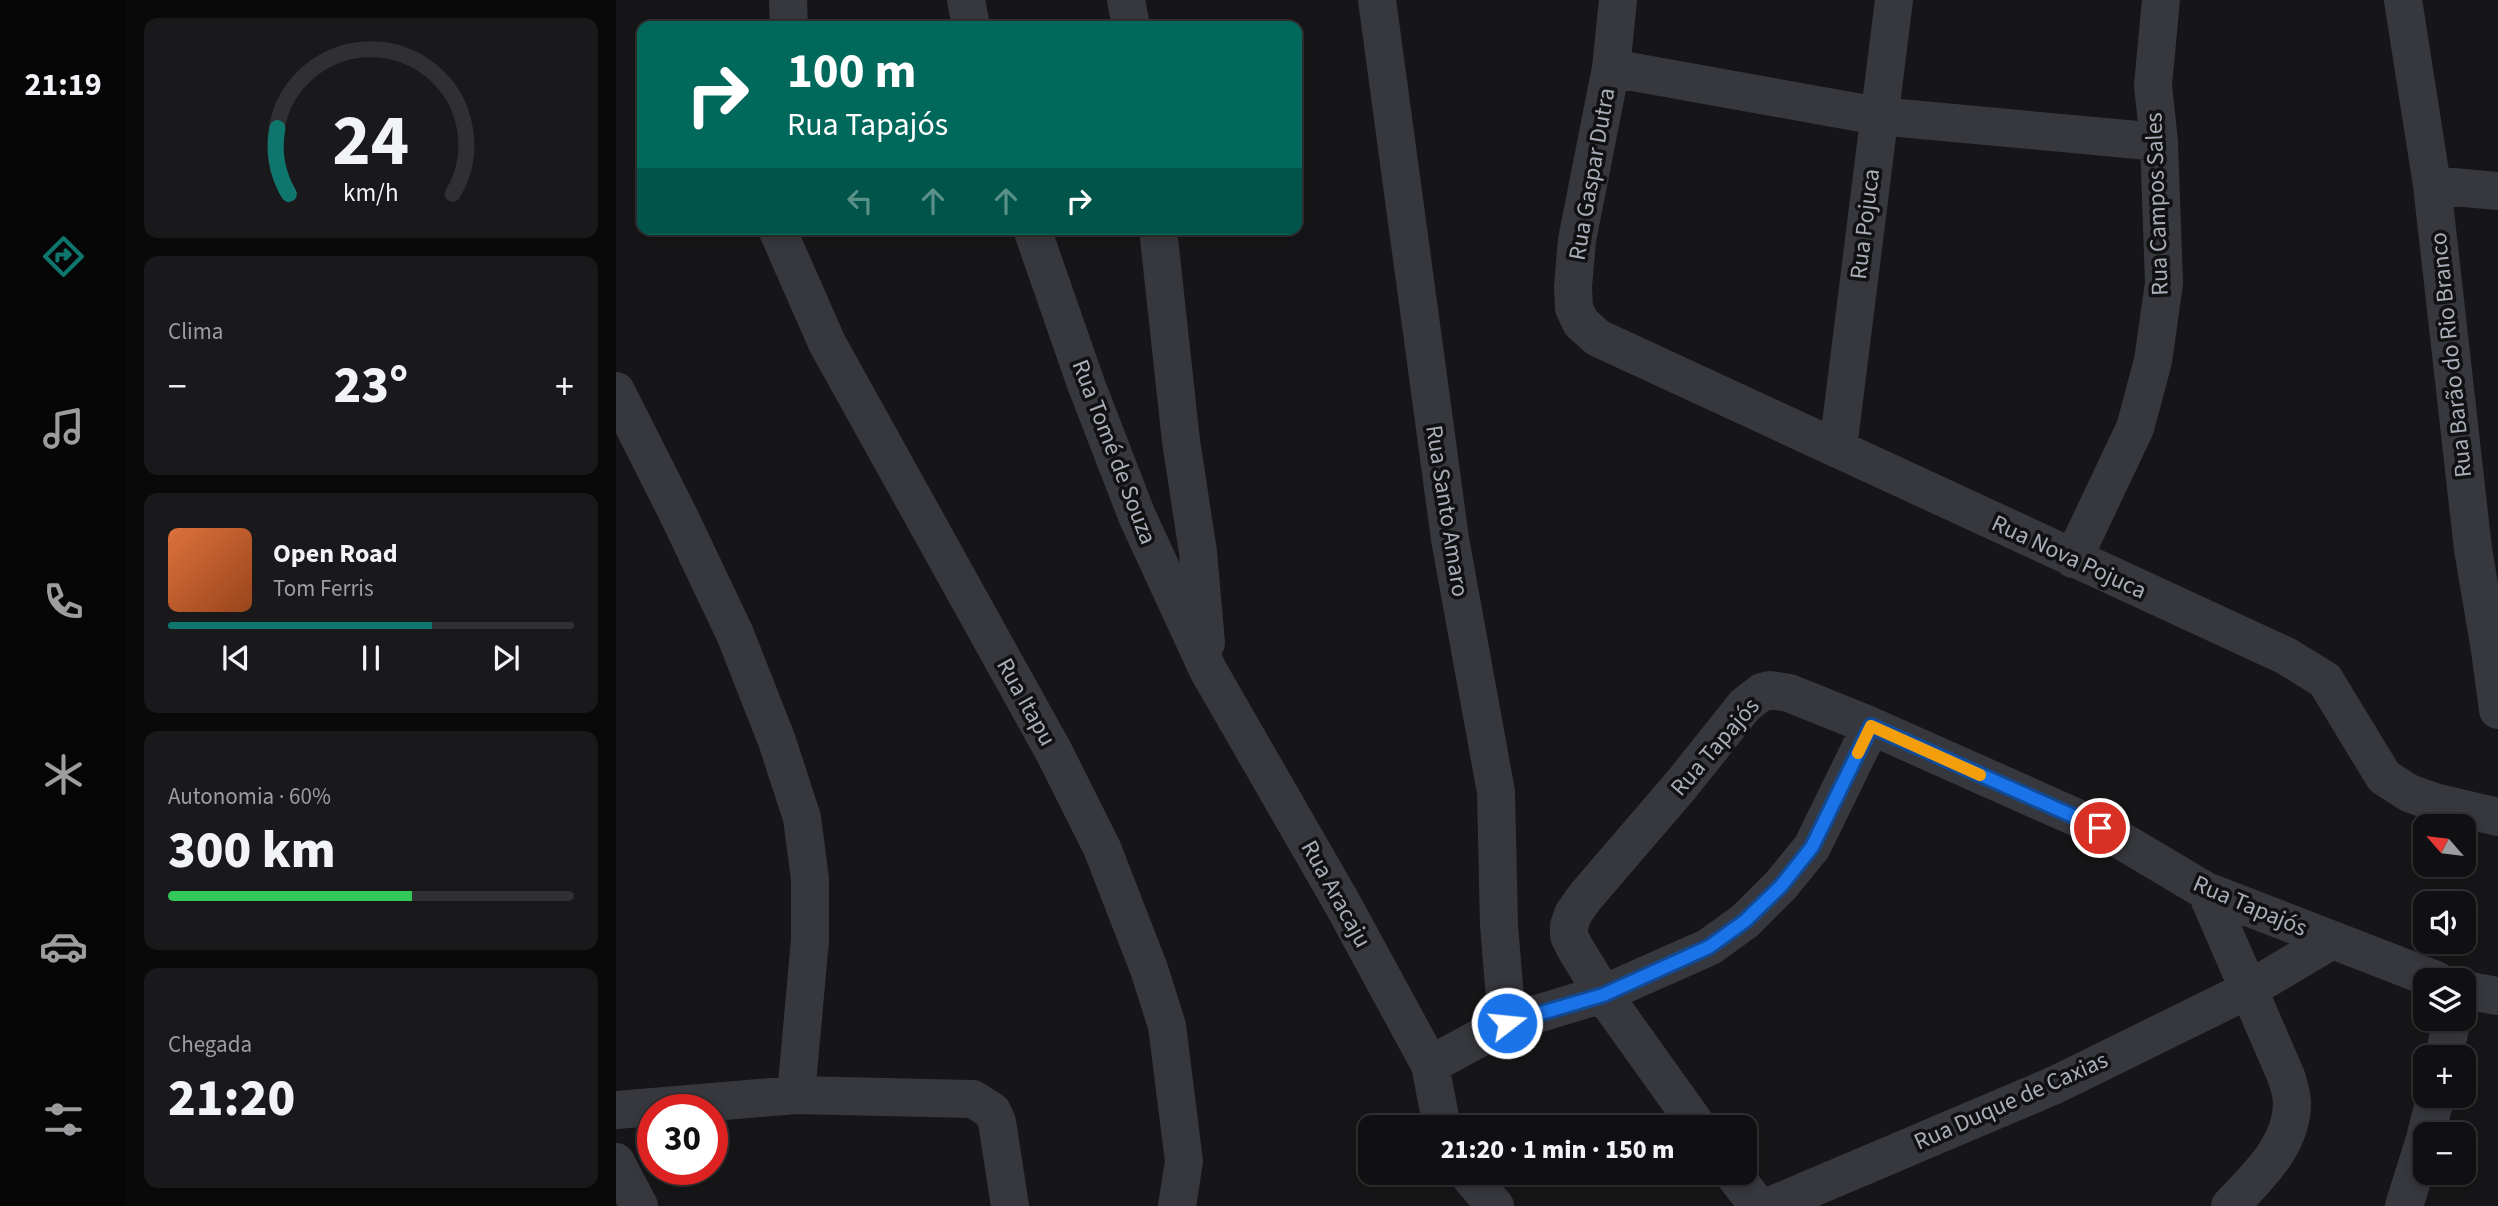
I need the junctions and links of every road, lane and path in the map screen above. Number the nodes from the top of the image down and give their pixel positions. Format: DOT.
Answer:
graph roads {
  1 [pos="788,0"];
  2 [pos="966,0"];
  3 [pos="1126,0"];
  4 [pos="1377,0"];
  5 [pos="1618,0"];
  6 [pos="1894,0"];
  7 [pos="2161,0"];
  8 [pos="2403,0"];
  9 [pos="789,21"];
  10 [pos="970,21"];
  11 [pos="1129,21"];
  12 [pos="1611,68"];
  13 [pos="1878,116"];
  14 [pos="2159,142"];
  15 [pos="2432,185"];
  16 [pos="2498,191"];
  17 [pos="780,235"];
  18 [pos="1034,235"];
  19 [pos="1159,235"];
  20 [pos="1598,338"];
  21 [pos="616,391"];
  22 [pos="1838,448"];
  23 [pos="2073,559"];
  24 [pos="1208,670"];
  25 [pos="2498,710"];
  26 [pos="1871,726"];
  27 [pos="2498,817"];
  28 [pos="2206,891"];
  29 [pos="2332,940"];
  30 [pos="2413,971"];
  31 [pos="2248,990"];
  32 [pos="2476,992"];
  33 [pos="1603,995"];
  34 [pos="2498,996"];
  35 [pos="1507,1023"];
  36 [pos="1430,1065"];
  37 [pos="796,1095"];
  38 [pos="616,1110"];
  39 [pos="1440,1115"];
  40 [pos="1689,1115"];
  41 [pos="616,1163"];
  42 [pos="2413,1175"];
  43 [pos="1477,1185"];
  44 [pos="1742,1185"];
  45 [pos="639,1206"];
  46 [pos="1010,1206"];
  47 [pos="1177,1206"];
  48 [pos="1495,1206"];
  49 [pos="1758,1206"];
  50 [pos="1770,1206"];
  51 [pos="2230,1206"];
  52 [pos="2403,1206"];
  1 -- 9 [label="street"];
  2 -- 10 [label="street"];
  3 -- 11 [label="street"];
  4 -- 35 [label="street, Rua Santo Amaro"];
  5 -- 12 [label="street, Rua Gaspar Dutra"];
  6 -- 13 [label="street, Rua Pojuca"];
  7 -- 14 [label="street, Rua Campos Sales"];
  8 -- 15 [label="street, Rua Barão do Rio Branco"];
  12 -- 13 [label="street"];
  12 -- 20 [label="street, Rua Gaspar Dutra"];
  13 -- 14 [label="street"];
  13 -- 22 [label="street, Rua Pojuca"];
  14 -- 23 [label="street, Rua Campos Sales"];
  15 -- 16 [label="street"];
  15 -- 25 [label="street, Rua Barão do Rio Branco"];
  17 -- 47 [label="street, Rua Itapu"];
  18 -- 24 [label="street, Rua Tomé de Souza"];
  19 -- 24 [label="street"];
  20 -- 22 [label="street, Rua Nova Pojuca"];
  21 -- 37 [label="street"];
  22 -- 23 [label="street, Rua Nova Pojuca"];
  23 -- 27 [label="street, Rua Nova Pojuca"];
  24 -- 36 [label="street, Rua Aracaju"];
  26 -- 28 [label="street, Rua Tapajós"];
  26 -- 33 [label="street"];
  26 -- 33 [label="street, Rua Tapajós"];
  28 -- 29 [label="street, Rua Tapajós"];
  28 -- 31 [label="street"];
  29 -- 30 [label="street, Rua Tapajós"];
  29 -- 31 [label="street, Rua Duque de Caxias"];
  31 -- 50 [label="street, Rua Duque de Caxias"];
  31 -- 51 [label="street"];
  32 -- 34 [label="street"];
  33 -- 35 [label="street"];
  33 -- 40 [label="street, Rua Tapajós"];
  35 -- 36 [label="street"];
  36 -- 39 [label="street, Rua Aracaju"];
  37 -- 38 [label="street"];
  37 -- 46 [label="street"];
  41 -- 45 [label="street"];
  42 -- 52 [label="street"];
  43 -- 48 [label="street"];
  44 -- 49 [label="street"];
}
